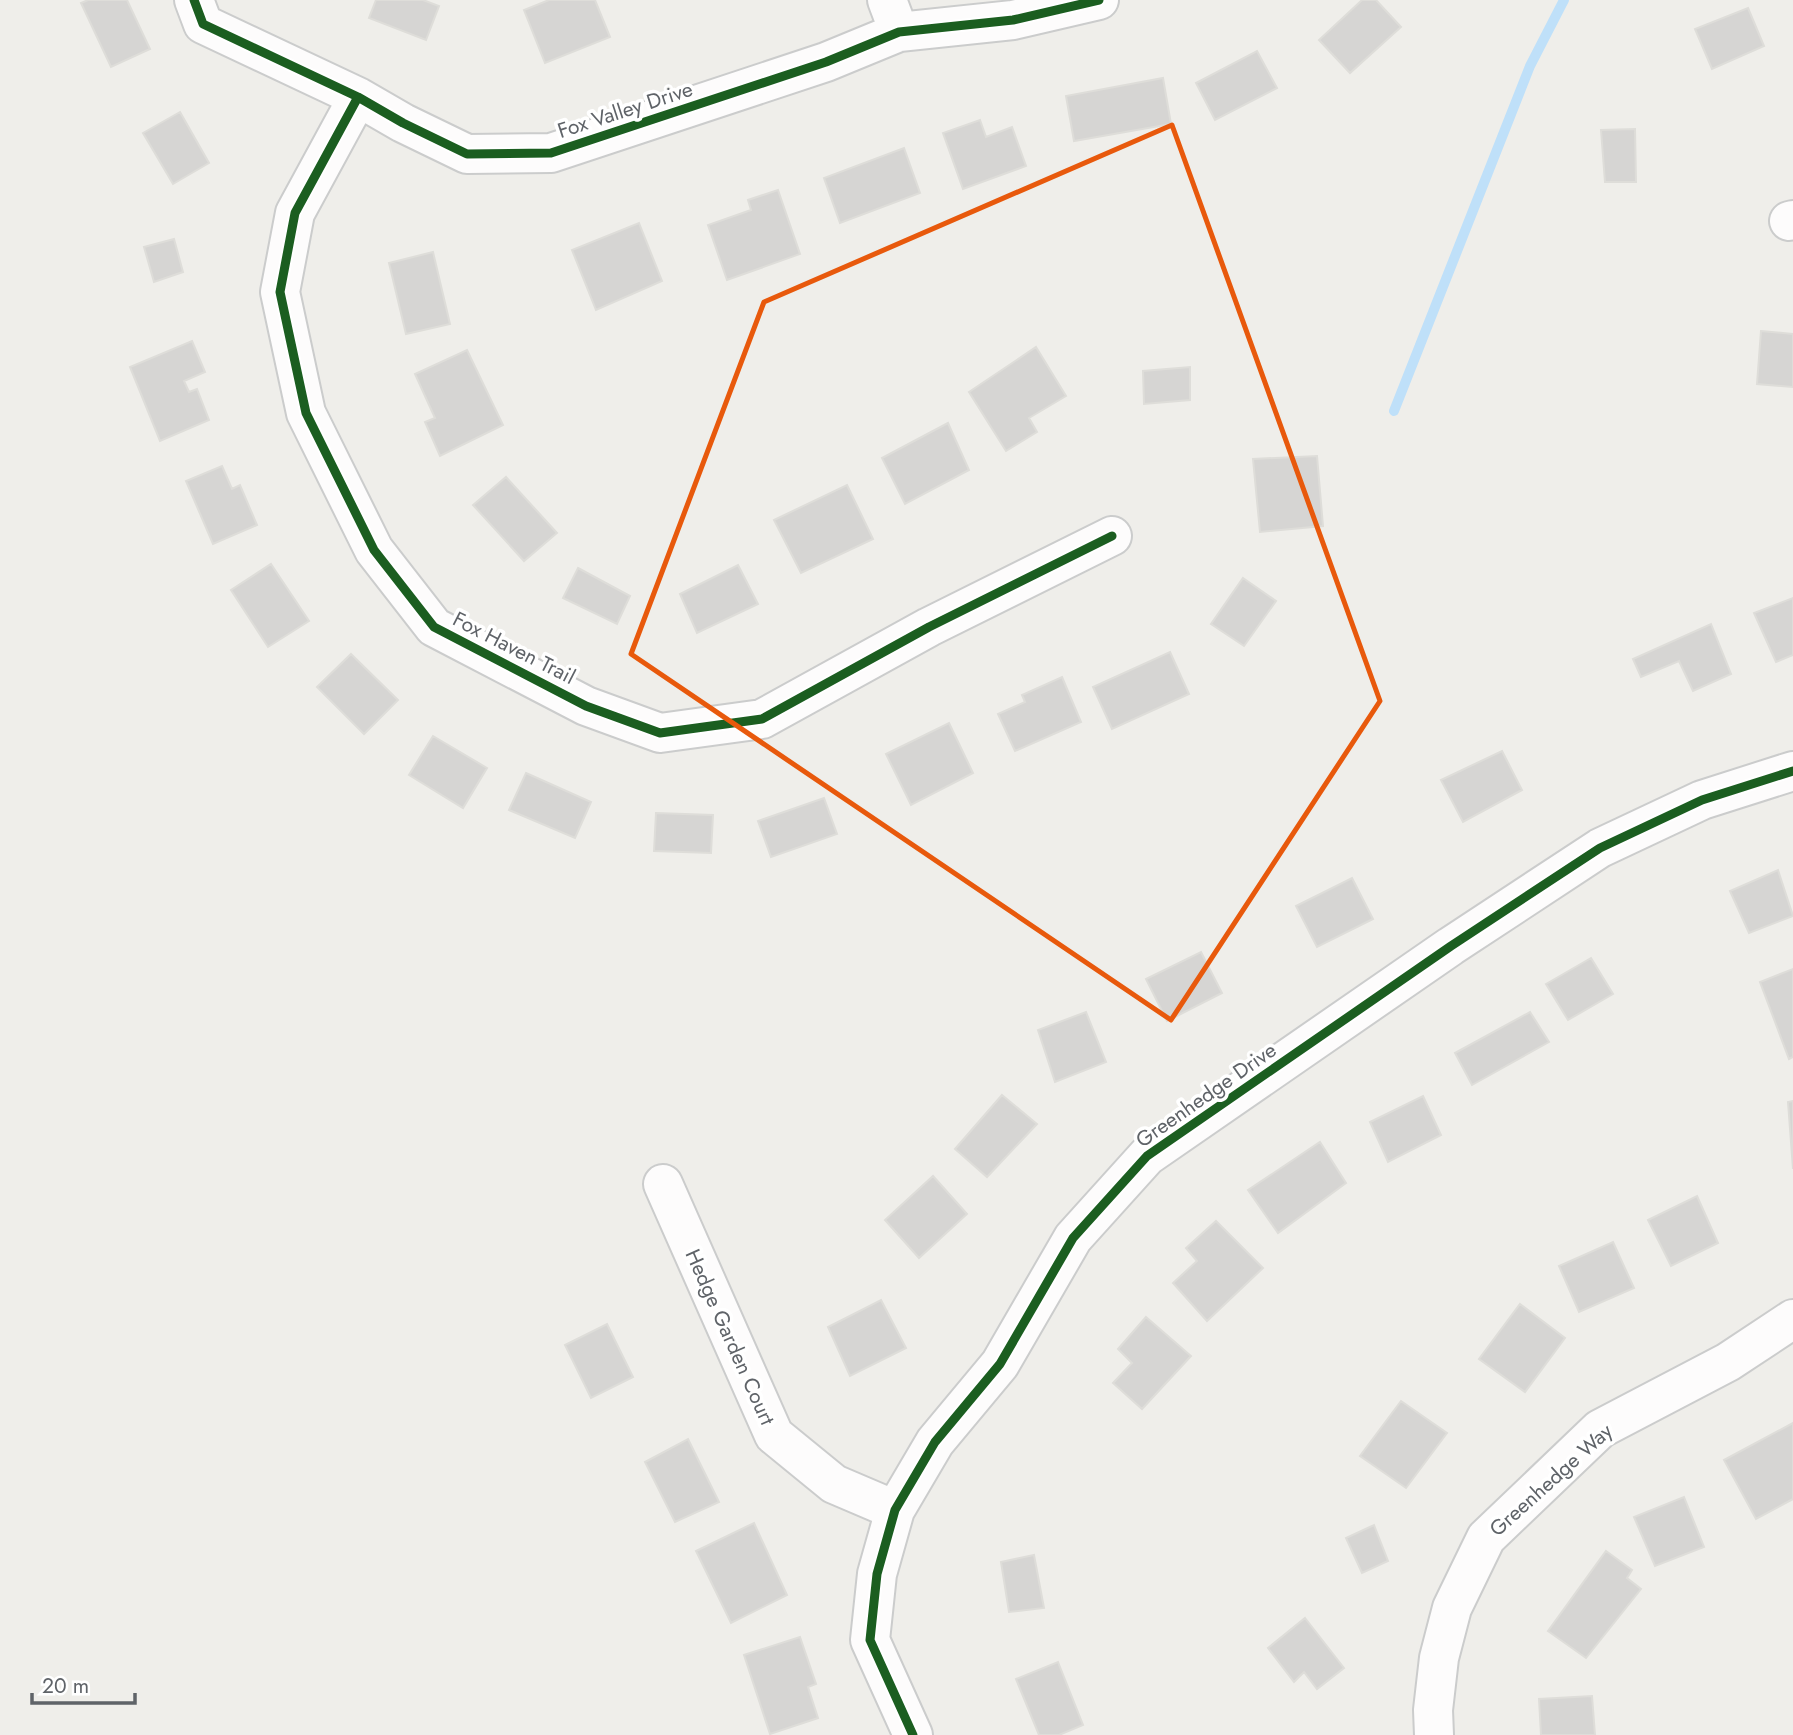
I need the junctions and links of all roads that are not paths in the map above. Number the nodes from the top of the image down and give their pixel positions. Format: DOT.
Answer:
graph roads {
  1 [pos="194,0"];
  2 [pos="1099,0"];
  3 [pos="893,16"];
  4 [pos="358,97"];
  5 [pos="1112,536"];
  6 [pos="1793,771"];
  7 [pos="663,1184"];
  8 [pos="1793,1319"];
  9 [pos="895,1510"];
  10 [pos="913,1735"];
  11 [pos="1434,1735"];
  1 -- 4 [label="street, Fox Valley Drive"];
  2 -- 3 [label="street, Fox Valley Drive"];
  3 -- 4 [label="street, Fox Valley Drive"];
  4 -- 5 [label="street, Fox Haven Trail"];
  6 -- 9 [label="street, Greenhedge Drive"];
  7 -- 9 [label="street, Hedge Garden Court"];
  8 -- 11 [label="street, Greenhedge Way"];
  9 -- 10 [label="street, Greenhedge Drive"];
}
